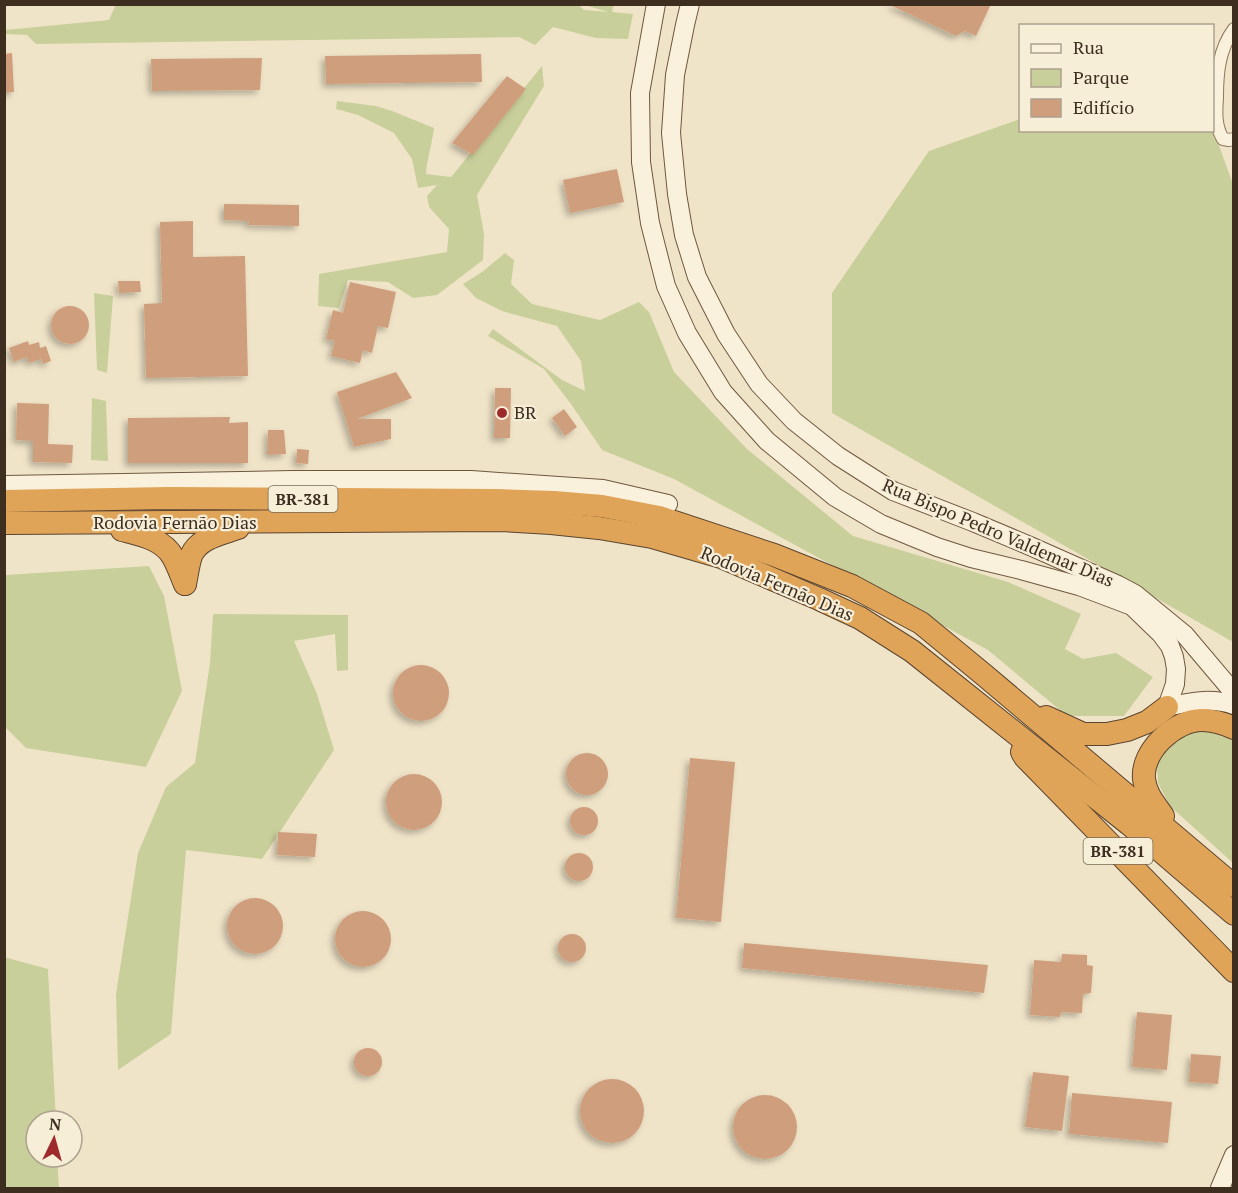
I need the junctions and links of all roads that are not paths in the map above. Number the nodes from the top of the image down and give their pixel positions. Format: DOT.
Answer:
graph roads {
  1 [pos="656,4"];
  2 [pos="690,4"];
  3 [pos="1233,29"];
  4 [pos="1233,139"];
  5 [pos="4,485"];
  6 [pos="4,501"];
  7 [pos="668,504"];
  8 [pos="255,522"];
  9 [pos="4,523"];
  10 [pos="97,523"];
  11 [pos="774,555"];
  12 [pos="1233,693"];
  13 [pos="1015,701"];
  14 [pos="1233,705"];
  15 [pos="1167,707"];
  16 [pos="1008,727"];
  17 [pos="1233,728"];
  18 [pos="1171,835"];
  19 [pos="1233,886"];
  20 [pos="1233,914"];
  21 [pos="1233,971"];
  22 [pos="1233,1155"];
  23 [pos="1233,1178"];
  24 [pos="1220,1188"];
  25 [pos="1229,1188"];
  1 -- 15 [label="main road, Rua Bispo Pedro Valdemar Dias"];
  2 -- 12 [label="main road, Rua Bispo Pedro Valdemar Dias"];
  3 -- 4 [label="street"];
  5 -- 7 [label="main road, BR-381"];
  6 -- 11 [label="highway, Rodovia Fernão Dias / BR-381"];
  7 -- 11 [label="highway, BR-381"];
  8 -- 10 [label="highway, Rodovia Fernão Dias / BR-381"];
  8 -- 10 [label="highway, BR-381"];
  8 -- 16 [label="highway, Rodovia Fernão Dias / BR-381"];
  9 -- 10 [label="highway, Rodovia Fernão Dias / BR-381"];
  11 -- 13 [label="highway, Rodovia Fernão Dias / BR-381"];
  13 -- 15 [label="highway, BR-381"];
  13 -- 18 [label="highway, Rodovia Fernão Dias / BR-381"];
  14 -- 15 [label="main road"];
  16 -- 20 [label="highway, Rodovia Fernão Dias / BR-381"];
  16 -- 21 [label="highway, BR-381"];
  17 -- 18 [label="highway, BR-381"];
  18 -- 19 [label="highway, Rodovia Fernão Dias / BR-381"];
  22 -- 24 [label="main road"];
  23 -- 25 [label="main road"];
}
